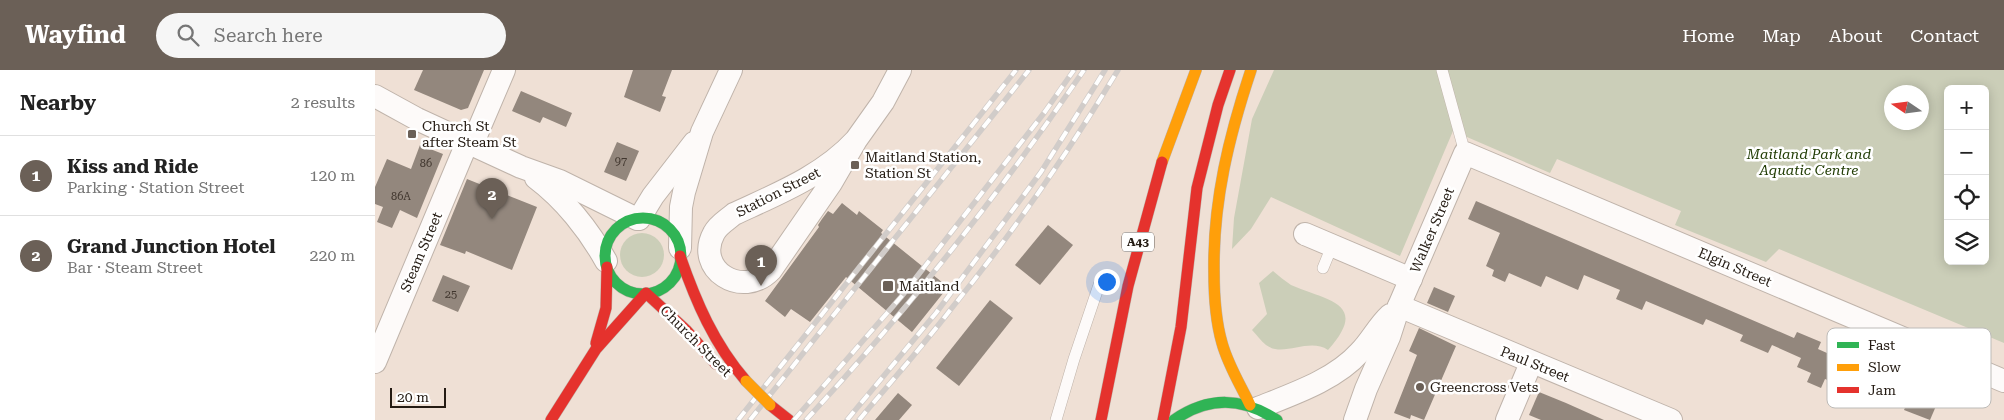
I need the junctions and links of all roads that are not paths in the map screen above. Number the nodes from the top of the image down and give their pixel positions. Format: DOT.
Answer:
graph roads {
  1 [pos="504,70"];
  2 [pos="731,70"];
  3 [pos="900,70"];
  4 [pos="1196,70"];
  5 [pos="1230,70"];
  6 [pos="1251,70"];
  7 [pos="1442,70"];
  8 [pos="375,96"];
  9 [pos="702,132"];
  10 [pos="856,140"];
  11 [pos="470,144"];
  12 [pos="1465,153"];
  13 [pos="521,167"];
  14 [pos="638,219"];
  15 [pos="1305,234"];
  16 [pos="1332,246"];
  17 [pos="680,252"];
  18 [pos="606,264"];
  19 [pos="1323,268"];
  20 [pos="1411,279"];
  21 [pos="1100,282"];
  22 [pos="646,294"];
  23 [pos="1399,306"];
  24 [pos="381,328"];
  25 [pos="1879,328"];
  26 [pos="375,362"];
  27 [pos="1531,363"];
  28 [pos="582,369"];
  29 [pos="1991,376"];
  30 [pos="2004,381"];
  31 [pos="744,383"];
  32 [pos="1254,406"];
  33 [pos="551,420"];
  34 [pos="789,420"];
  35 [pos="1056,420"];
  36 [pos="1101,420"];
  37 [pos="1163,420"];
  38 [pos="1174,420"];
  39 [pos="1277,420"];
  40 [pos="1355,420"];
  41 [pos="1507,420"];
  42 [pos="1671,420"];
  1 -- 11 [label="street, Steam Street"];
  2 -- 9 [label="street"];
  3 -- 10 [label="street, Station Street"];
  4 -- 36 [label="main road, A43"];
  5 -- 37 [label="main road"];
  6 -- 32 [label="main road"];
  7 -- 12 [label="lane"];
  8 -- 11 [label="street"];
  9 -- 14 [label="street"];
  9 -- 17 [label="street"];
  10 -- 10 [label="street, Station Street"];
  11 -- 13 [label="street"];
  11 -- 24 [label="street, Steam Street"];
  12 -- 20 [label="street, Walker Street"];
  12 -- 25 [label="street, Elgin Street"];
  13 -- 14 [label="street"];
  13 -- 18 [label="street"];
  14 -- 17 [label="main road"];
  14 -- 18 [label="main road"];
  15 -- 16 [label="street"];
  16 -- 19 [label="lane"];
  16 -- 20 [label="street"];
  17 -- 22 [label="main road"];
  17 -- 31 [label="main road, Church Street"];
  18 -- 22 [label="main road"];
  18 -- 28 [label="main road"];
  20 -- 23 [label="street, Walker Street"];
  21 -- 35 [label="lane"];
  22 -- 28 [label="main road"];
  22 -- 31 [label="main road, Church Street"];
  23 -- 27 [label="street, Paul Street"];
  23 -- 32 [label="street, Walker Street"];
  23 -- 40 [label="street, Walker Street"];
  24 -- 26 [label="street, Steam Street"];
  27 -- 41 [label="street"];
  27 -- 42 [label="street, Paul Street"];
  28 -- 33 [label="main road"];
  29 -- 30 [label="street, Elgin Street"];
  31 -- 34 [label="main road, Church Street, bridge"];
  32 -- 38 [label="main road"];
  32 -- 39 [label="main road"];
}
